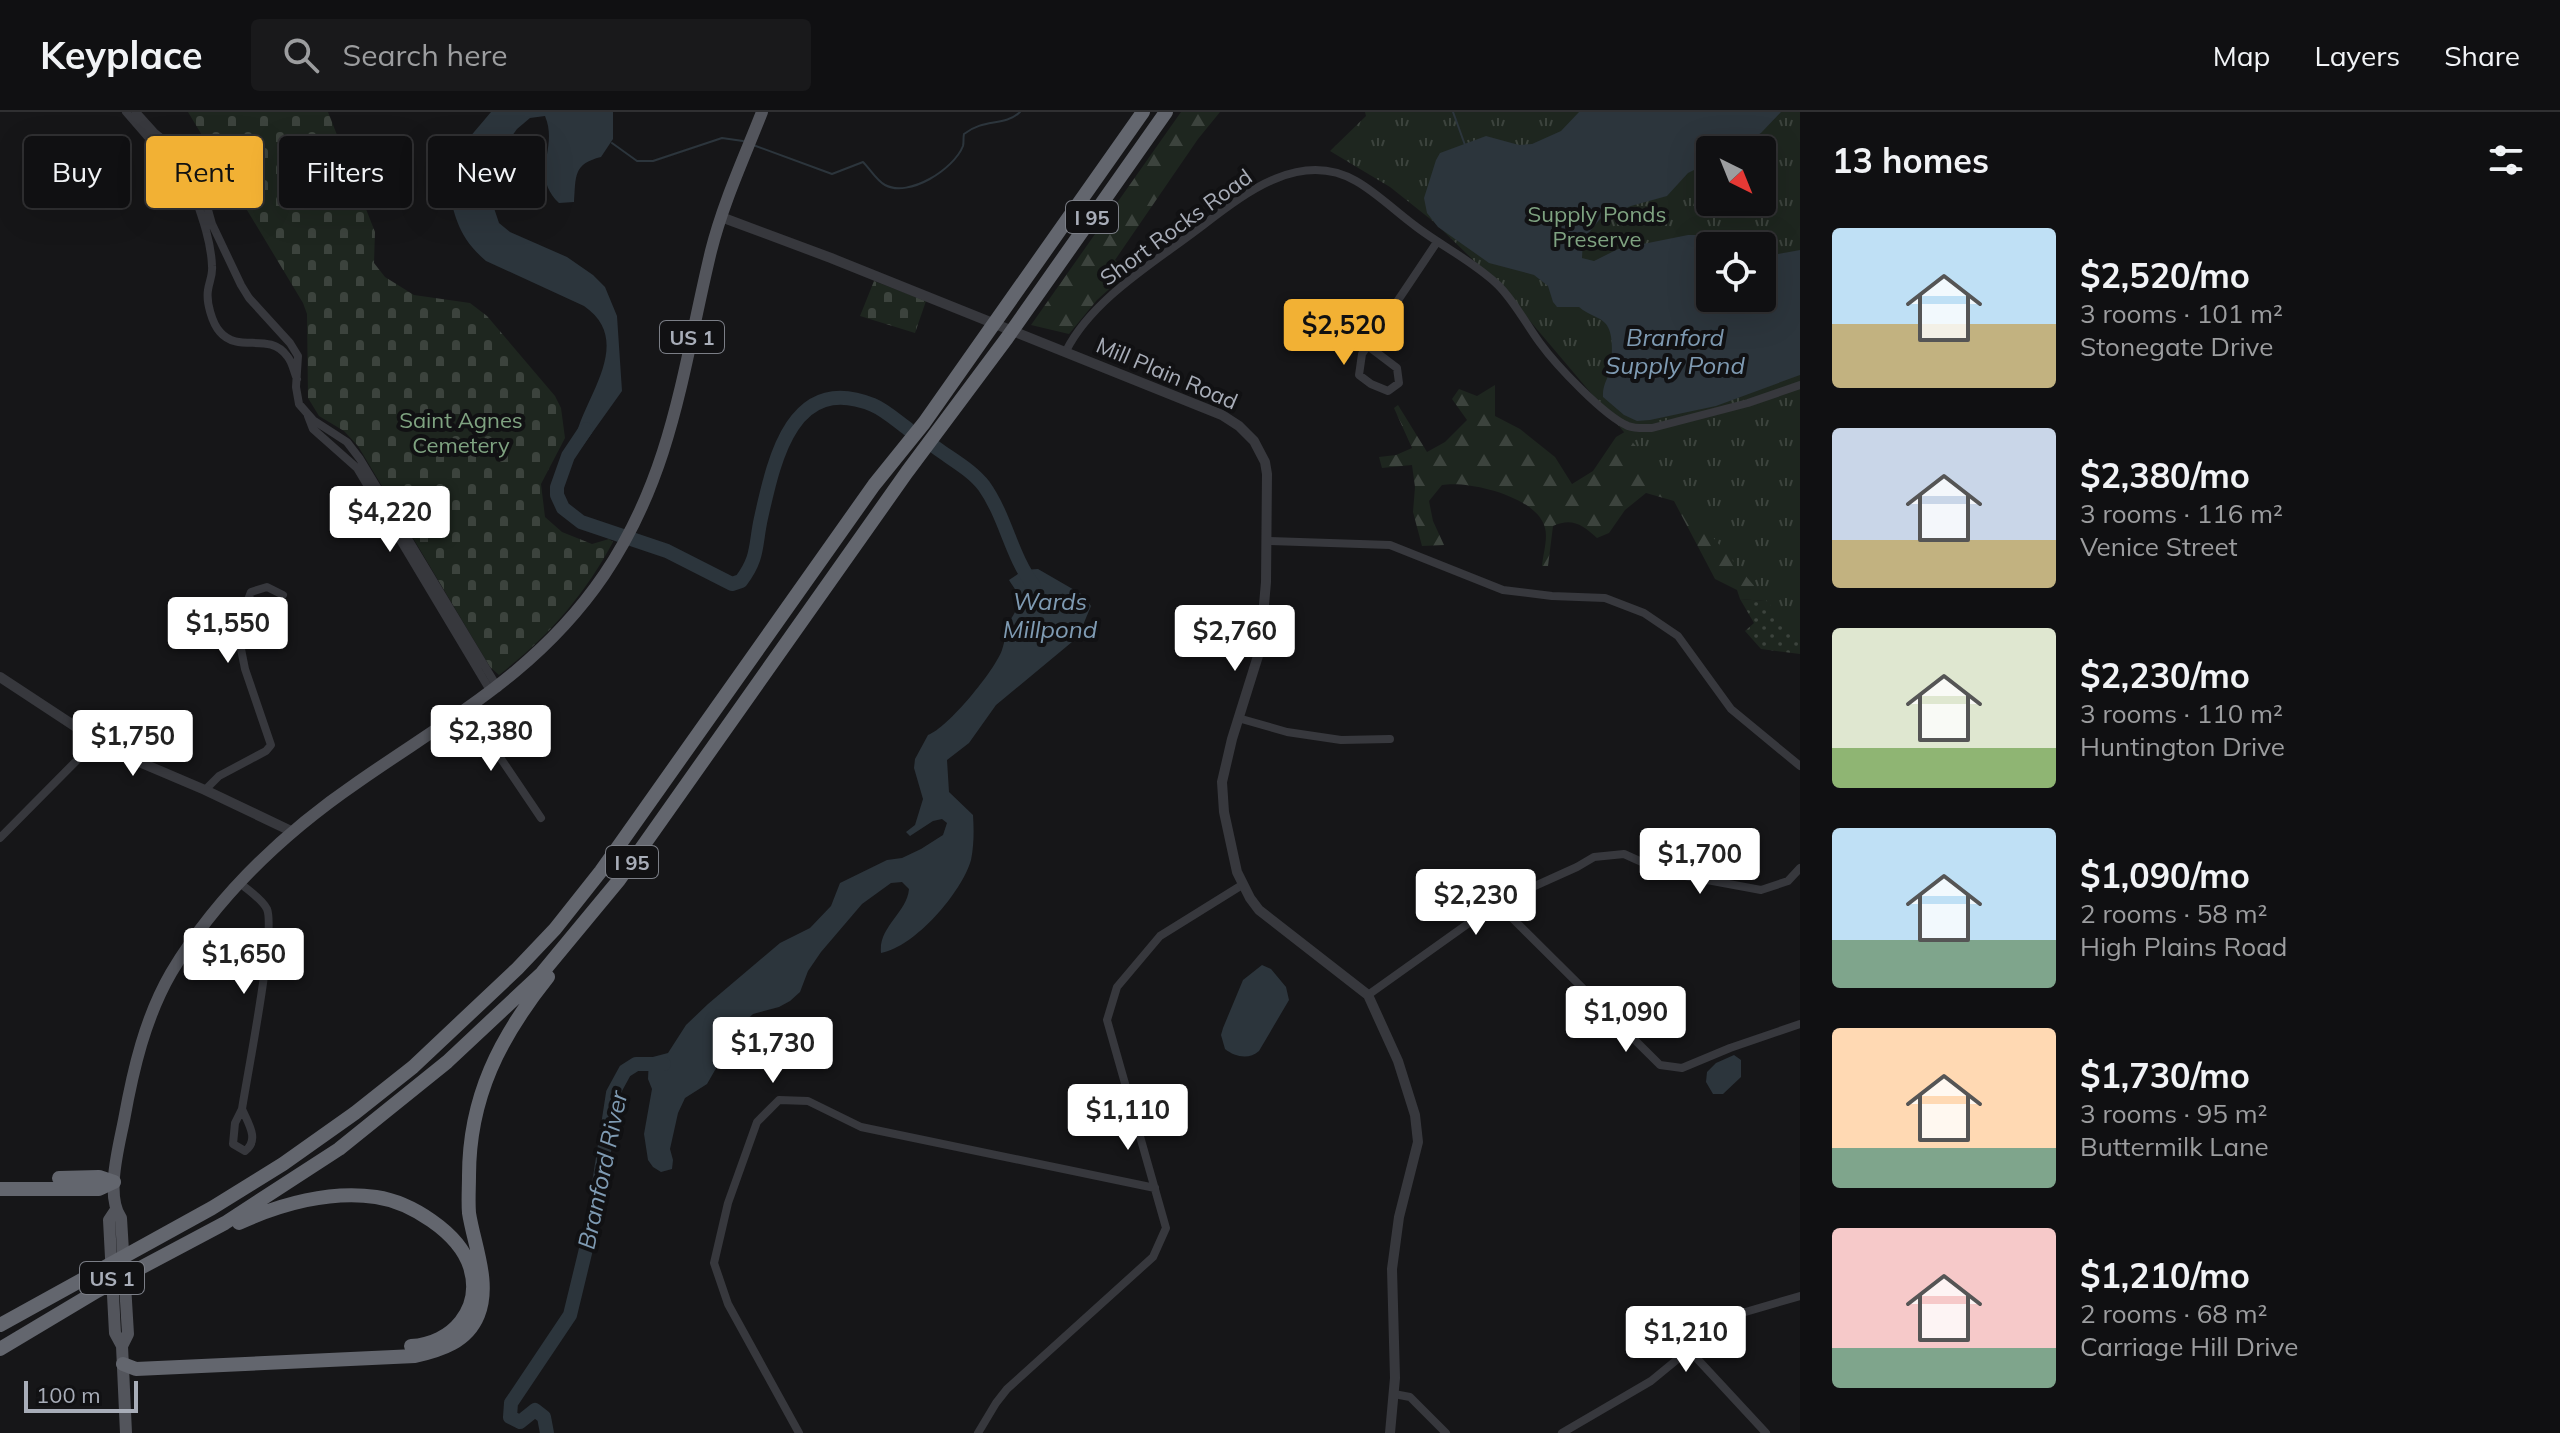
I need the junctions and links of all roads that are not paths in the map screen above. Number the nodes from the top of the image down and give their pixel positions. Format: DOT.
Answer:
graph roads {
  1 [pos="126,112"];
  2 [pos="136,112"];
  3 [pos="762,112"];
  4 [pos="1143,112"];
  5 [pos="1166,112"];
  6 [pos="721,217"];
  7 [pos="1437,242"];
  8 [pos="1368,346"];
  9 [pos="1066,351"];
  10 [pos="298,379"];
  11 [pos="1800,385"];
  12 [pos="306,412"];
  13 [pos="1267,541"];
  14 [pos="283,595"];
  15 [pos="0,677"];
  16 [pos="495,690"];
  17 [pos="468,710"];
  18 [pos="1238,718"];
  19 [pos="1390,739"];
  20 [pos="96,741"];
  21 [pos="1800,766"];
  22 [pos="205,790"];
  23 [pos="541,818"];
  24 [pos="291,831"];
  25 [pos="0,838"];
  26 [pos="1800,868"];
  27 [pos="619,880"];
  28 [pos="240,883"];
  29 [pos="1242,885"];
  30 [pos="1497,903"];
  31 [pos="1368,995"];
  32 [pos="1800,1024"];
  33 [pos="242,1109"];
  34 [pos="0,1181"];
  35 [pos="114,1182"];
  36 [pos="1155,1188"];
  37 [pos="0,1189"];
  38 [pos="140,1268"];
  39 [pos="1800,1296"];
  40 [pos="0,1324"];
  41 [pos="0,1349"];
  42 [pos="1689,1350"];
  43 [pos="123,1364"];
  44 [pos="1394,1394"];
  45 [pos="126,1433"];
  46 [pos="799,1433"];
  47 [pos="978,1433"];
  48 [pos="1390,1433"];
  49 [pos="1446,1433"];
  50 [pos="1562,1433"];
  51 [pos="1766,1433"];
  1 -- 10 [label="street"];
  2 -- 10 [label="street"];
  3 -- 6 [label="main road, US 1"];
  4 -- 40 [label="highway, I 95"];
  5 -- 27 [label="highway, I 95"];
  6 -- 9 [label="street, Mill Plain Road"];
  6 -- 16 [label="main road, US 1"];
  7 -- 8 [label="street"];
  7 -- 9 [label="street, Short Rocks Road"];
  7 -- 11 [label="street, Short Rocks Road"];
  8 -- 8 [label="street"];
  9 -- 13 [label="street, Mill Plain Road"];
  10 -- 12 [label="street"];
  12 -- 16 [label="street"];
  12 -- 16 [label="street"];
  13 -- 18 [label="street, Mill Plain Road"];
  13 -- 21 [label="street"];
  14 -- 22 [label="street"];
  15 -- 20 [label="street"];
  16 -- 17 [label="main road, US 1"];
  17 -- 23 [label="street"];
  17 -- 24 [label="main road, US 1"];
  18 -- 19 [label="street"];
  18 -- 29 [label="street, Mill Plain Road"];
  20 -- 22 [label="street"];
  20 -- 25 [label="street"];
  22 -- 24 [label="street"];
  24 -- 28 [label="main road, US 1"];
  26 -- 30 [label="street"];
  27 -- 38 [label="highway, I 95"];
  27 -- 43 [label="highway"];
  28 -- 33 [label="street"];
  28 -- 35 [label="main road, US 1"];
  29 -- 31 [label="street, Mill Plain Road"];
  29 -- 36 [label="street"];
  30 -- 31 [label="street"];
  30 -- 32 [label="street"];
  31 -- 44 [label="street, Mill Plain Road"];
  34 -- 35 [label="highway"];
  35 -- 37 [label="highway"];
  35 -- 43 [label="main road, US 1"];
  36 -- 46 [label="street"];
  36 -- 47 [label="street"];
  38 -- 41 [label="highway, I 95"];
  38 -- 43 [label="highway"];
  39 -- 42 [label="street"];
  42 -- 50 [label="street"];
  42 -- 51 [label="street"];
  43 -- 45 [label="main road, US 1"];
  44 -- 48 [label="street, Mill Plain Road"];
  44 -- 49 [label="street"];
}
